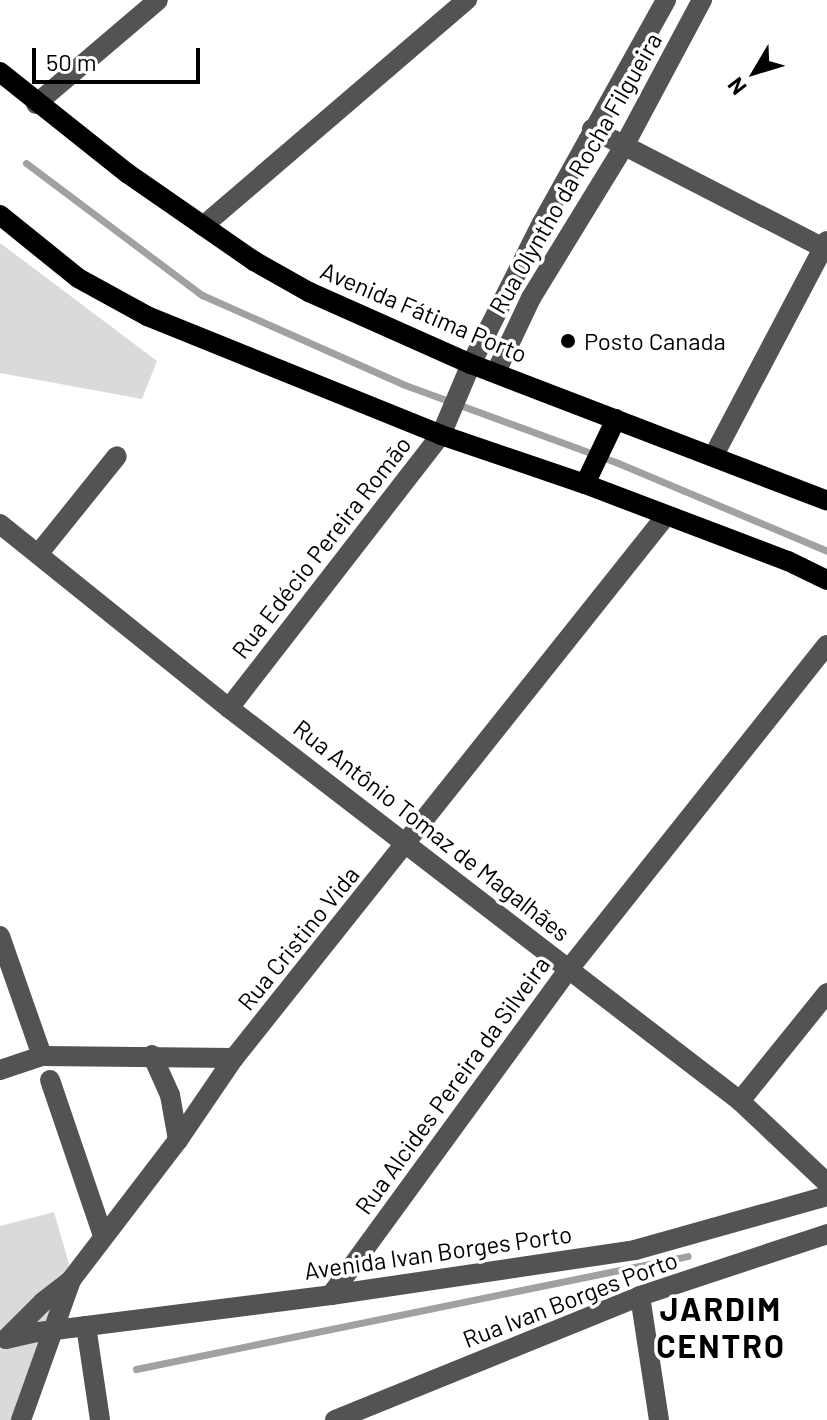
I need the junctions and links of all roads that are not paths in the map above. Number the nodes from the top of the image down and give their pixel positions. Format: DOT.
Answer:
graph roads {
  1 [pos="158,0"];
  2 [pos="467,0"];
  3 [pos="666,0"];
  4 [pos="702,0"];
  5 [pos="0,72"];
  6 [pos="36,104"];
  7 [pos="592,129"];
  8 [pos="624,146"];
  9 [pos="0,215"];
  10 [pos="203,226"];
  11 [pos="826,246"];
  12 [pos="468,370"];
  13 [pos="496,372"];
  14 [pos="449,415"];
  15 [pos="612,427"];
  16 [pos="441,435"];
  17 [pos="714,455"];
  18 [pos="117,456"];
  19 [pos="589,476"];
  20 [pos="827,501"];
  21 [pos="665,517"];
  22 [pos="0,524"];
  23 [pos="39,553"];
  24 [pos="827,580"];
  25 [pos="827,645"];
  26 [pos="229,708"];
  27 [pos="409,843"];
  28 [pos="0,936"];
  29 [pos="569,969"];
  30 [pos="827,993"];
  31 [pos="152,1055"];
  32 [pos="42,1056"];
  33 [pos="234,1058"];
  34 [pos="0,1070"];
  35 [pos="50,1080"];
  36 [pos="740,1101"];
  37 [pos="178,1140"];
  38 [pos="827,1183"];
  39 [pos="827,1196"];
  40 [pos="827,1234"];
  41 [pos="103,1236"];
  42 [pos="71,1280"];
  43 [pos="331,1295"];
  44 [pos="640,1296"];
  45 [pos="86,1326"];
  46 [pos="50,1330"];
  47 [pos="3,1345"];
  48 [pos="21,1420"];
  49 [pos="100,1420"];
  50 [pos="335,1420"];
  51 [pos="659,1420"];
  1 -- 6 [label="street"];
  2 -- 10 [label="street"];
  3 -- 7 [label="street, Rua Olyntho da Rocha Filgueira"];
  4 -- 8 [label="street, Rua Olyntho da Rocha Filgueira"];
  5 -- 6 [label="main road, Avenida Fátima Porto"];
  6 -- 10 [label="main road, Avenida Fátima Porto"];
  7 -- 8 [label="street"];
  7 -- 12 [label="street, Rua Olyntho da Rocha Filgueira"];
  8 -- 11 [label="street"];
  8 -- 13 [label="street, Rua Olyntho da Rocha Filgueira"];
  9 -- 16 [label="main road"];
  10 -- 12 [label="main road, Avenida Fátima Porto"];
  11 -- 17 [label="street"];
  12 -- 13 [label="main road, Avenida Fátima Porto"];
  12 -- 14 [label="street, Rua Olyntho da Rocha Filgueira"];
  13 -- 15 [label="main road, Avenida Fátima Porto"];
  14 -- 16 [label="street, Rua Edécio Pereira Romão"];
  15 -- 17 [label="main road, Avenida Fátima Porto"];
  15 -- 19 [label="main road"];
  16 -- 19 [label="main road"];
  16 -- 26 [label="street, Rua Edécio Pereira Romão"];
  17 -- 20 [label="main road, Avenida Fátima Porto"];
  18 -- 23 [label="street"];
  19 -- 21 [label="main road"];
  21 -- 24 [label="main road"];
  21 -- 27 [label="street, Rua Cristino Vida"];
  22 -- 23 [label="street, Rua Antônio Tomaz de Magalhães"];
  23 -- 26 [label="street, Rua Antônio Tomaz de Magalhães"];
  25 -- 29 [label="street, Rua Alcides Pereira da Silveira"];
  26 -- 27 [label="street, Rua Antônio Tomaz de Magalhães"];
  27 -- 29 [label="street, Rua Antônio Tomaz de Magalhães"];
  27 -- 33 [label="street, Rua Cristino Vida"];
  28 -- 32 [label="street"];
  29 -- 36 [label="street, Rua Antônio Tomaz de Magalhães"];
  29 -- 43 [label="street, Rua Alcides Pereira da Silveira"];
  30 -- 36 [label="street"];
  31 -- 32 [label="street"];
  31 -- 33 [label="street"];
  31 -- 37 [label="street"];
  32 -- 34 [label="street"];
  33 -- 37 [label="street, Rua Cristino Vida"];
  35 -- 41 [label="street"];
  36 -- 38 [label="street, Rua Antônio Tomaz de Magalhães"];
  37 -- 41 [label="street, Rua Cristino Vida"];
  39 -- 43 [label="street, Avenida Ivan Borges Porto"];
  40 -- 44 [label="street, Rua Ivan Borges Porto"];
  41 -- 42 [label="street, Rua Cristino Vida"];
  42 -- 46 [label="street, Rua Cristino Vida"];
  42 -- 47 [label="street"];
  43 -- 45 [label="street, Avenida Ivan Borges Porto"];
  44 -- 50 [label="street, Rua Ivan Borges Porto"];
  44 -- 51 [label="street"];
  45 -- 46 [label="street, Avenida Ivan Borges Porto"];
  45 -- 49 [label="street"];
  46 -- 47 [label="street, Avenida Ivan Borges Porto"];
  46 -- 48 [label="street, Rua Cristino Vida"];
}
